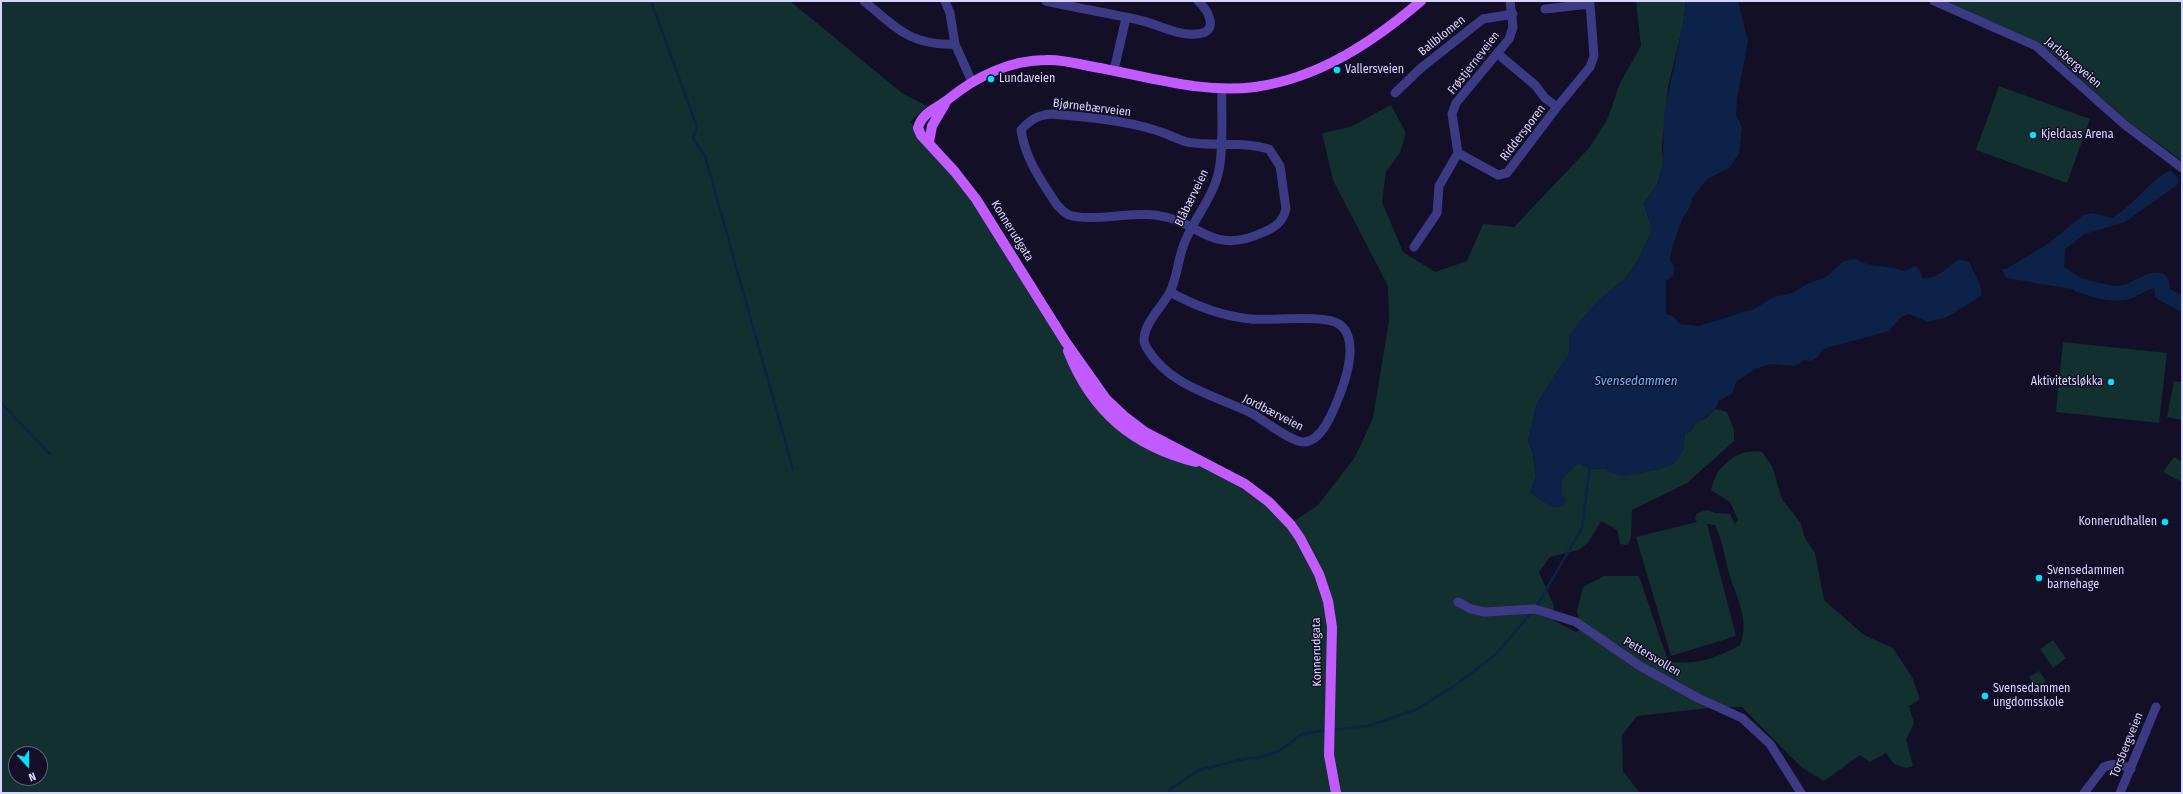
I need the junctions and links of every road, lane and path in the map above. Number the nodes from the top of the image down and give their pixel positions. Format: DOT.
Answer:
graph roads {
  1 [pos="864,1"];
  2 [pos="945,1"];
  3 [pos="1046,1"];
  4 [pos="1198,1"];
  5 [pos="1421,1"];
  6 [pos="1510,1"];
  7 [pos="1934,1"];
  8 [pos="1590,2"];
  9 [pos="1545,9"];
  10 [pos="1513,14"];
  11 [pos="1126,18"];
  12 [pos="955,44"];
  13 [pos="1498,54"];
  14 [pos="1114,70"];
  15 [pos="972,82"];
  16 [pos="1222,89"];
  17 [pos="1395,93"];
  18 [pos="1557,107"];
  19 [pos="1221,143"];
  20 [pos="1458,153"];
  21 [pos="2182,168"];
  22 [pos="1192,227"];
  23 [pos="1414,246"];
  24 [pos="1170,292"];
  25 [pos="1458,602"];
  26 [pos="2156,707"];
  27 [pos="2131,769"];
  28 [pos="1336,793"];
  29 [pos="1801,793"];
  30 [pos="2084,793"];
  31 [pos="2120,793"];
  1 -- 12 [label="street"];
  2 -- 12 [label="street"];
  3 -- 11 [label="street"];
  4 -- 11 [label="street"];
  5 -- 16 [label="main road"];
  6 -- 10 [label="street, Frøstjerneveien"];
  7 -- 21 [label="street, Jarlsbergveien"];
  8 -- 9 [label="street"];
  8 -- 18 [label="street, Riddersporen"];
  10 -- 13 [label="street, Frøstjerneveien"];
  10 -- 17 [label="street, Ballblomen"];
  11 -- 14 [label="street"];
  12 -- 15 [label="street"];
  13 -- 18 [label="street, Riddersporen"];
  13 -- 20 [label="street, Frøstjerneveien"];
  14 -- 15 [label="main road"];
  14 -- 16 [label="main road"];
  15 -- 28 [label="main road, Konnerudgata"];
  16 -- 19 [label="street, Blåbærveien"];
  18 -- 20 [label="street, Riddersporen"];
  19 -- 22 [label="street, Blåbærveien"];
  19 -- 22 [label="street"];
  19 -- 22 [label="street, Bjørnebærveien"];
  20 -- 23 [label="street"];
  22 -- 24 [label="street, Blåbærveien"];
  24 -- 24 [label="street, Jordbærveien"];
  25 -- 29 [label="street, Pettersvollen"];
  26 -- 27 [label="street, Torsbergveien"];
  27 -- 30 [label="street"];
  27 -- 31 [label="street, Torsbergveien"];
}
